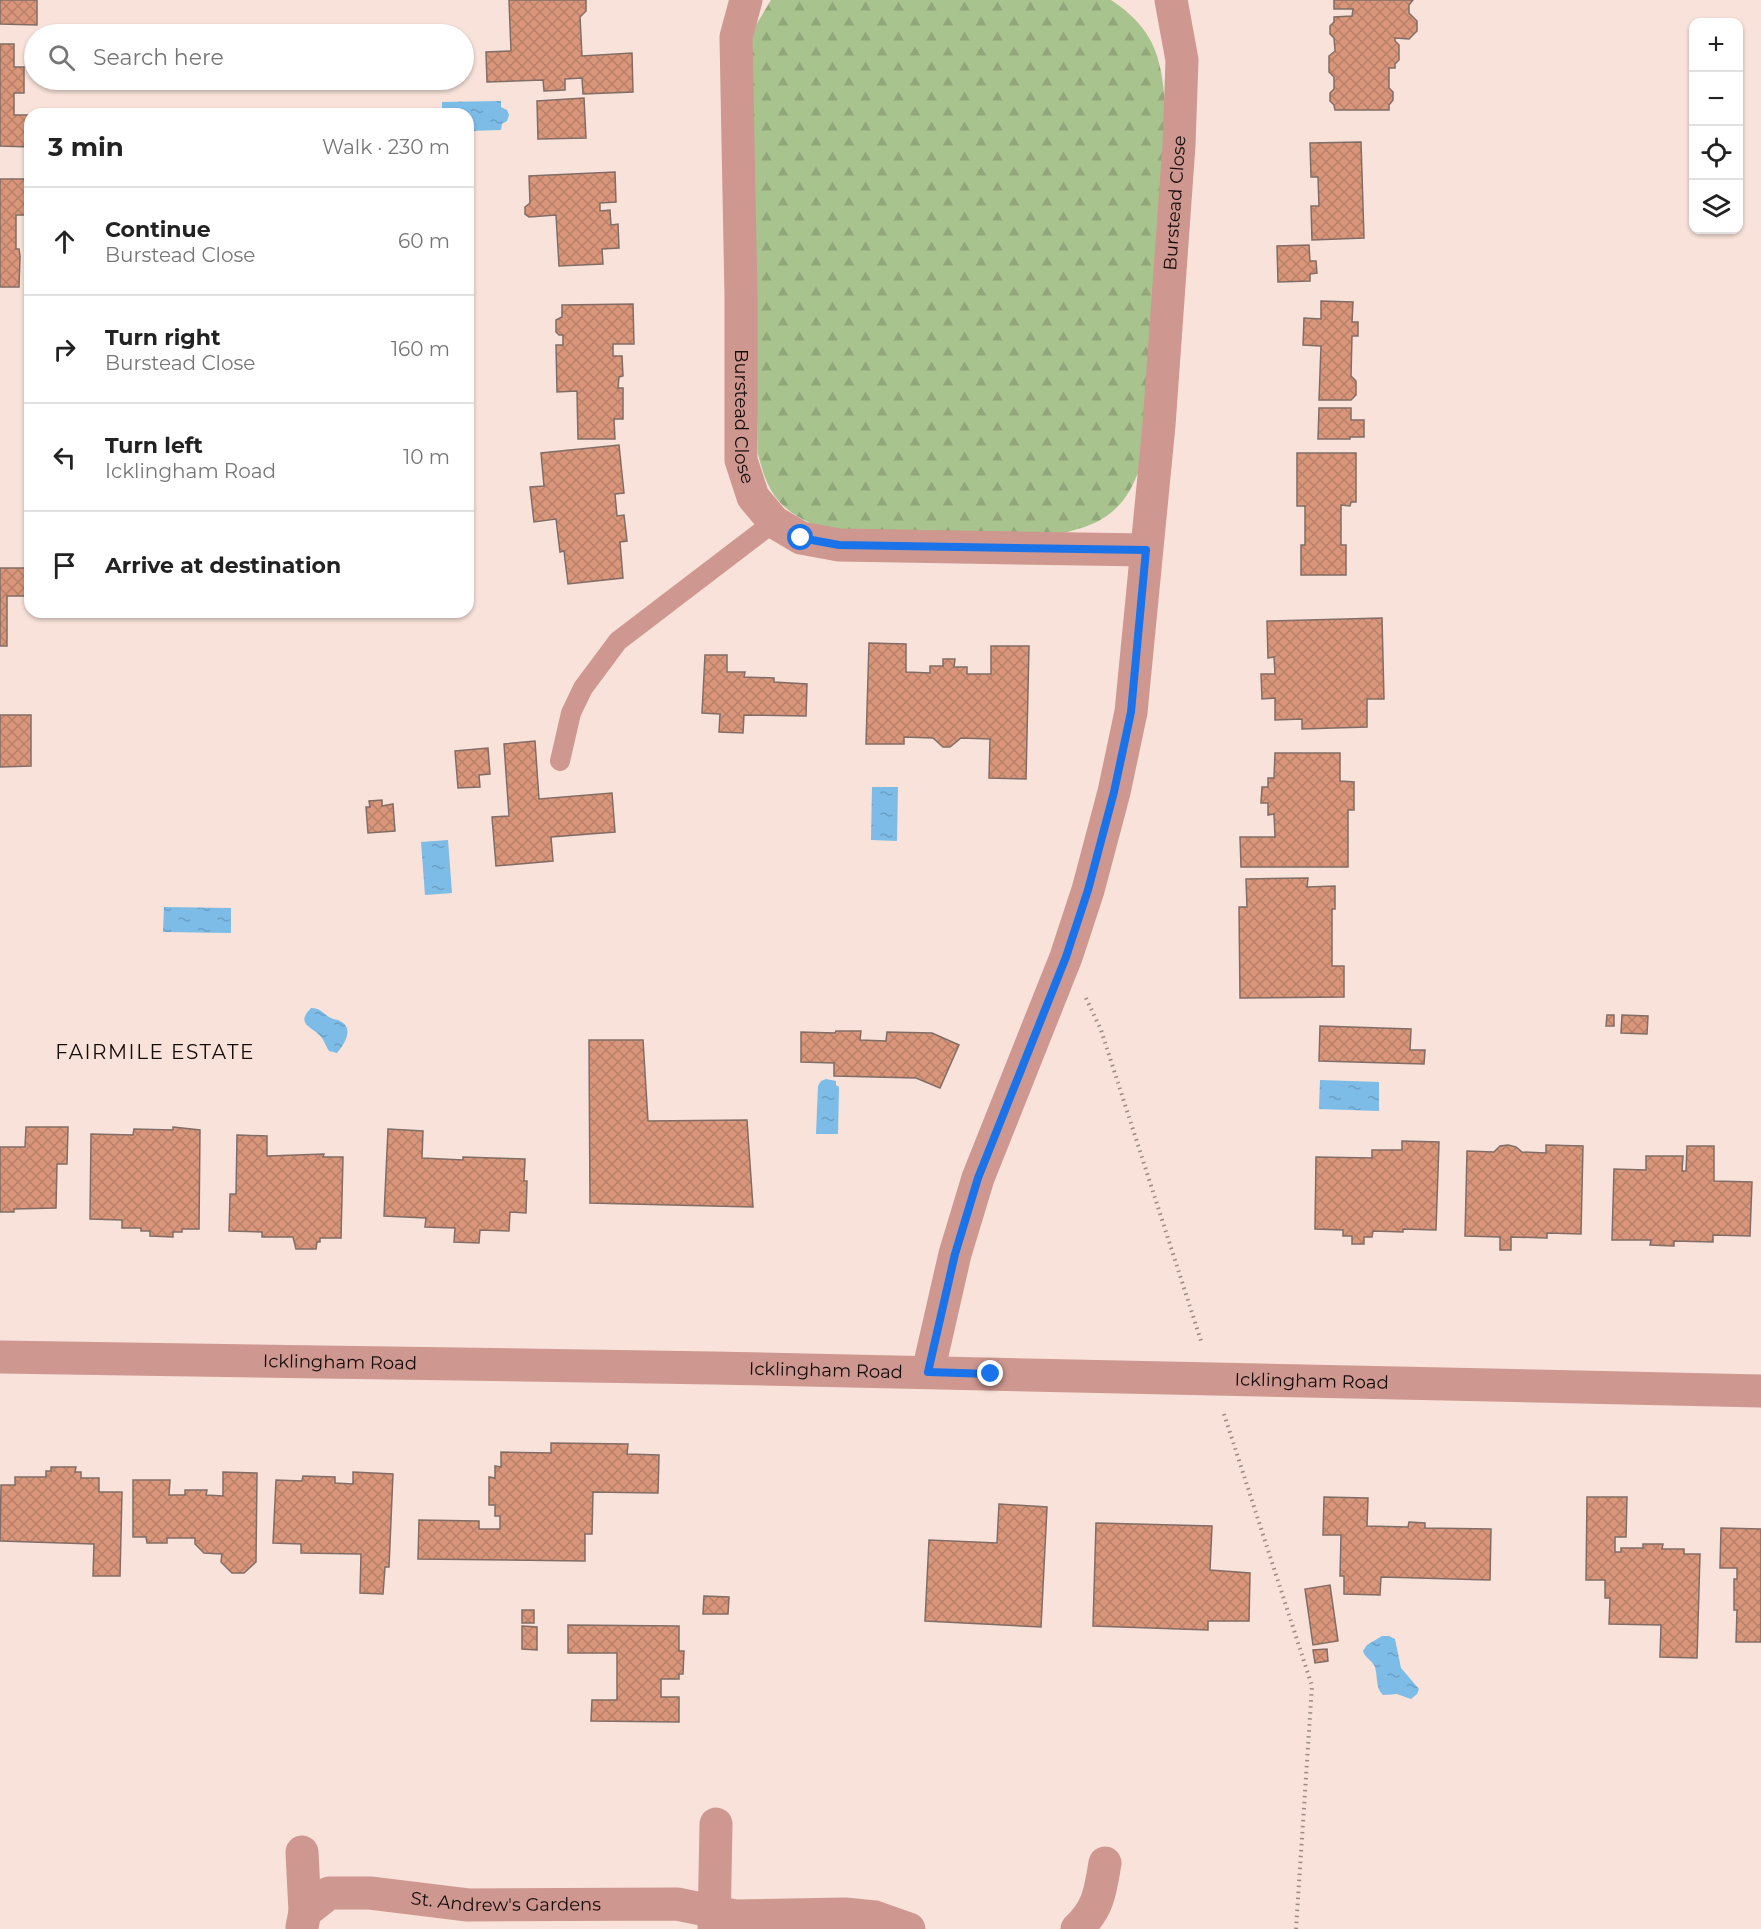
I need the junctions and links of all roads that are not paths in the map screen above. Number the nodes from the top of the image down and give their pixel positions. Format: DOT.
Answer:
graph roads {
  1 [pos="746,0"];
  2 [pos="1171,0"];
  3 [pos="774,522"];
  4 [pos="1146,550"];
  5 [pos="560,761"];
  6 [pos="0,1357"];
  7 [pos="928,1372"];
  8 [pos="1761,1391"];
  9 [pos="716,1824"];
  10 [pos="302,1852"];
  11 [pos="1105,1863"];
  12 [pos="303,1921"];
  13 [pos="714,1921"];
  14 [pos="909,1929"];
  15 [pos="1077,1929"];
  1 -- 3 [label="street, Burstead Close"];
  2 -- 4 [label="street, Burstead Close"];
  3 -- 4 [label="street, Burstead Close"];
  3 -- 5 [label="lane"];
  4 -- 7 [label="street, Burstead Close"];
  6 -- 7 [label="street, Icklingham Road"];
  7 -- 8 [label="street, Icklingham Road"];
  9 -- 13 [label="street"];
  10 -- 12 [label="street, St. Andrew's Gardens"];
  11 -- 15 [label="street"];
  12 -- 13 [label="street, St. Andrew's Gardens"];
  13 -- 14 [label="street, St. Andrew's Gardens"];
}
